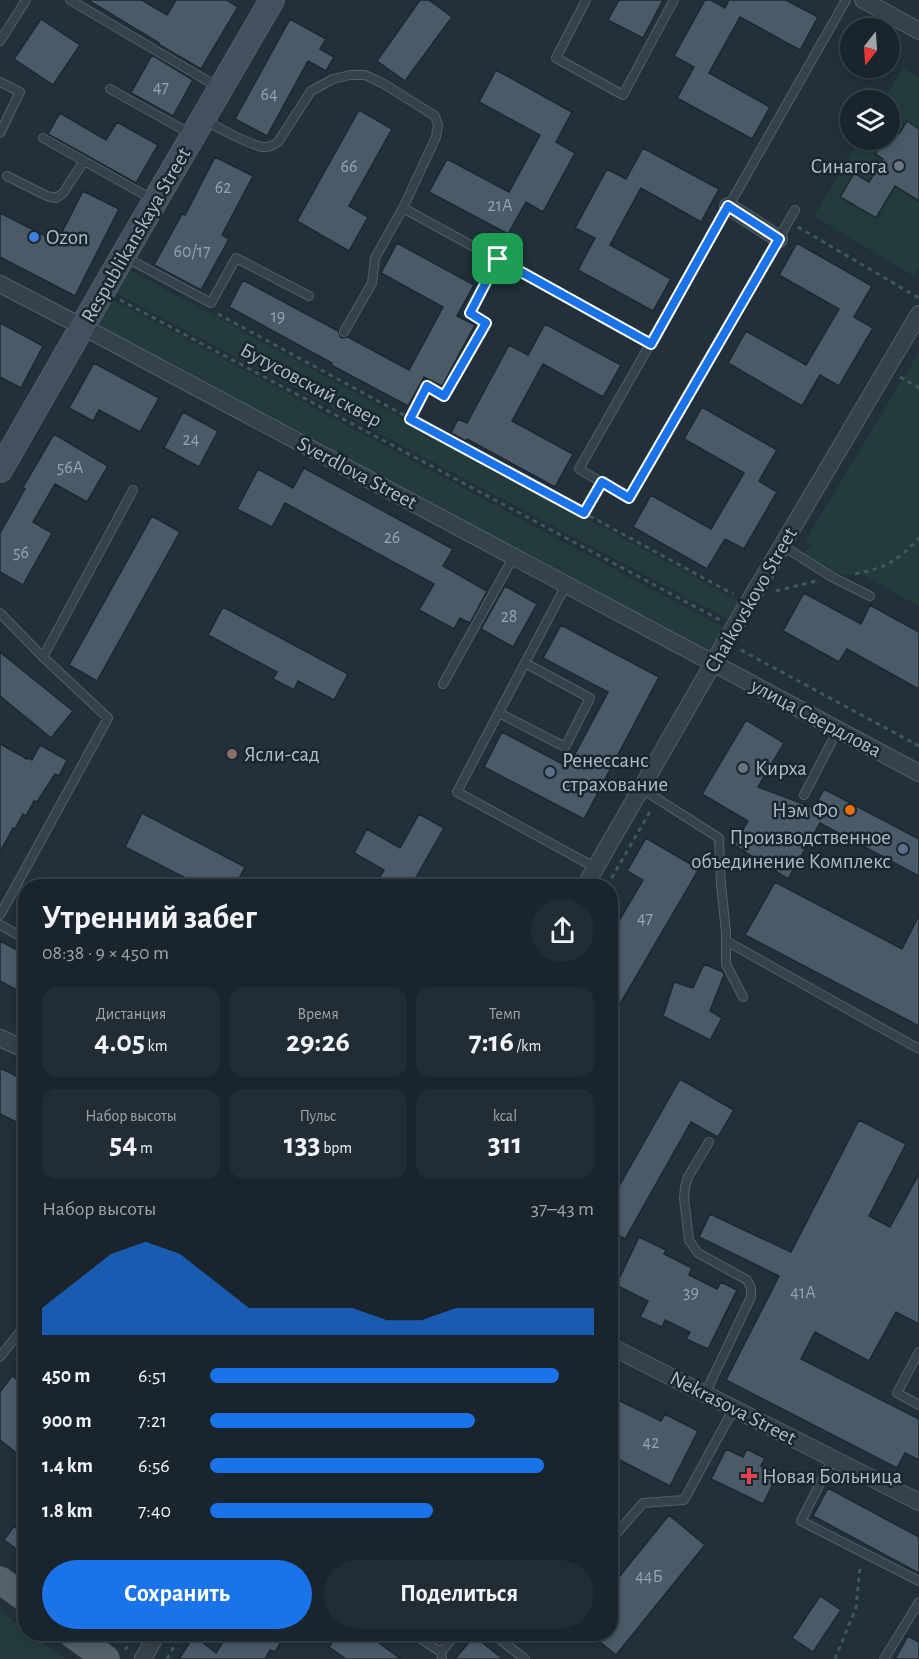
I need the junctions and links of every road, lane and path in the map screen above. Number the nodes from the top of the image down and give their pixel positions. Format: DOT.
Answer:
graph roads {
  1 [pos="26,0"];
  2 [pos="70,0"];
  3 [pos="272,0"];
  4 [pos="586,0"];
  5 [pos="674,0"];
  6 [pos="846,0"];
  7 [pos="863,0"];
  8 [pos="919,31"];
  9 [pos="0,41"];
  10 [pos="0,82"];
  11 [pos="221,88"];
  12 [pos="110,89"];
  13 [pos="199,127"];
  14 [pos="0,133"];
  15 [pos="43,138"];
  16 [pos="84,161"];
  17 [pos="7,176"];
  18 [pos="155,201"];
  19 [pos="728,206"];
  20 [pos="404,208"];
  21 [pos="795,210"];
  22 [pos="789,221"];
  23 [pos="779,239"];
  24 [pos="123,256"];
  25 [pos="498,259"];
  26 [pos="0,284"];
  27 [pos="309,296"];
  28 [pos="919,297"];
  29 [pos="118,299"];
  30 [pos="212,311"];
  31 [pos="919,314"];
  32 [pos="82,326"];
  33 [pos="344,332"];
  34 [pos="651,344"];
  35 [pos="410,419"];
  36 [pos="0,471"];
  37 [pos="602,482"];
  38 [pos="133,490"];
  39 [pos="584,513"];
  40 [pos="783,546"];
  41 [pos="514,556"];
  42 [pos="566,585"];
  43 [pos="733,594"];
  44 [pos="870,596"];
  45 [pos="0,613"];
  46 [pos="734,627"];
  47 [pos="44,657"];
  48 [pos="525,663"];
  49 [pos="713,663"];
  50 [pos="443,684"];
  51 [pos="499,713"];
  52 [pos="839,731"];
  53 [pos="919,773"];
  54 [pos="642,789"];
  55 [pos="804,795"];
  56 [pos="596,868"];
  57 [pos="20,879"];
  58 [pos="589,879"];
  59 [pos="18,882"];
  60 [pos="0,915"];
  61 [pos="0,925"];
  62 [pos="18,935"];
  63 [pos="726,941"];
  64 [pos="743,997"];
  65 [pos="0,1038"];
  66 [pos="18,1046"];
  67 [pos="919,1049"];
  68 [pos="709,1142"];
  69 [pos="18,1334"];
  70 [pos="618,1350"];
  71 [pos="919,1352"];
  72 [pos="0,1357"];
  73 [pos="705,1394"];
  74 [pos="919,1405"];
  75 [pos="734,1408"];
  76 [pos="833,1458"];
  77 [pos="919,1502"];
  78 [pos="618,1532"];
  79 [pos="862,1552"];
  80 [pos="0,1580"];
  81 [pos="919,1581"];
  82 [pos="18,1593"];
  83 [pos="919,1602"];
  84 [pos="87,1641"];
  85 [pos="128,1641"];
  86 [pos="153,1641"];
  87 [pos="178,1641"];
  88 [pos="422,1641"];
  89 [pos="451,1641"];
  90 [pos="502,1641"];
  91 [pos="116,1654"];
  92 [pos="441,1656"];
  93 [pos="143,1659"];
  94 [pos="166,1659"];
  95 [pos="525,1659"];
  96 [pos="835,1659"];
  97 [pos="884,1659"];
  1 -- 9 [label="lane"];
  2 -- 11 [label="lane"];
  3 -- 11 [label="main road, Respublikanskaya Street"];
  4 -- 5 [label="lane"];
  6 -- 19 [label="lane"];
  7 -- 8 [label="street"];
  10 -- 14 [label="lane"];
  11 -- 13 [label="main road, Respublikanskaya Street"];
  12 -- 13 [label="lane"];
  13 -- 18 [label="main road, Respublikanskaya Street"];
  13 -- 20 [label="lane"];
  15 -- 16 [label="lane"];
  16 -- 17 [label="lane"];
  16 -- 18 [label="lane"];
  18 -- 24 [label="main road, Respublikanskaya Street"];
  19 -- 23 [label="street"];
  19 -- 34 [label="lane"];
  20 -- 25 [label="lane"];
  20 -- 33 [label="lane"];
  21 -- 22 [label="lane"];
  22 -- 23 [label="lane"];
  22 -- 28 [label="path"];
  23 -- 37 [label="lane"];
  24 -- 27 [label="lane"];
  24 -- 32 [label="main road, Respublikanskaya Street"];
  25 -- 34 [label="lane"];
  25 -- 35 [label="path"];
  26 -- 32 [label="street, Sverdlova Street"];
  29 -- 46 [label="path, Бутусовский сквер"];
  30 -- 35 [label="path"];
  31 -- 40 [label="street, Chaikovskovo Street"];
  32 -- 36 [label="main road, Respublikanskaya Street"];
  32 -- 41 [label="street, Sverdlova Street"];
  34 -- 37 [label="lane"];
  35 -- 39 [label="path"];
  37 -- 39 [label="path"];
  38 -- 47 [label="lane"];
  39 -- 43 [label="path"];
  40 -- 44 [label="lane"];
  40 -- 46 [label="street, Chaikovskovo Street"];
  41 -- 42 [label="street, Sverdlova Street"];
  41 -- 50 [label="lane"];
  42 -- 48 [label="lane"];
  42 -- 49 [label="street, Sverdlova Street"];
  45 -- 47 [label="lane"];
  46 -- 49 [label="street, Chaikovskovo Street"];
  47 -- 57 [label="lane"];
  48 -- 51 [label="lane"];
  48 -- 51 [label="lane"];
  49 -- 52 [label="street, улица Свердлова"];
  49 -- 54 [label="street, Chaikovskovo Street"];
  51 -- 56 [label="lane"];
  52 -- 53 [label="street, улица Свердлова"];
  52 -- 55 [label="lane"];
  54 -- 56 [label="street, Chaikovskovo Street"];
  54 -- 63 [label="lane"];
  56 -- 58 [label="street, Chaikovskovo Street"];
  59 -- 60 [label="lane"];
  61 -- 62 [label="lane"];
  63 -- 64 [label="lane"];
  63 -- 67 [label="lane"];
  65 -- 66 [label="street"];
  68 -- 73 [label="lane"];
  69 -- 72 [label="lane"];
  70 -- 73 [label="street, Nekrasova Street"];
  71 -- 74 [label="lane"];
  73 -- 75 [label="street, Nekrasova Street"];
  75 -- 76 [label="street, Nekrasova Street"];
  75 -- 78 [label="lane"];
  76 -- 77 [label="street, Nekrasova Street"];
  76 -- 79 [label="lane"];
  79 -- 81 [label="lane"];
  79 -- 96 [label="path"];
  80 -- 82 [label="main road"];
  83 -- 97 [label="lane"];
  84 -- 91 [label="main road"];
  85 -- 91 [label="path"];
  86 -- 93 [label="street"];
  87 -- 94 [label="path"];
  88 -- 92 [label="lane"];
  89 -- 92 [label="lane"];
  90 -- 95 [label="lane"];
}
